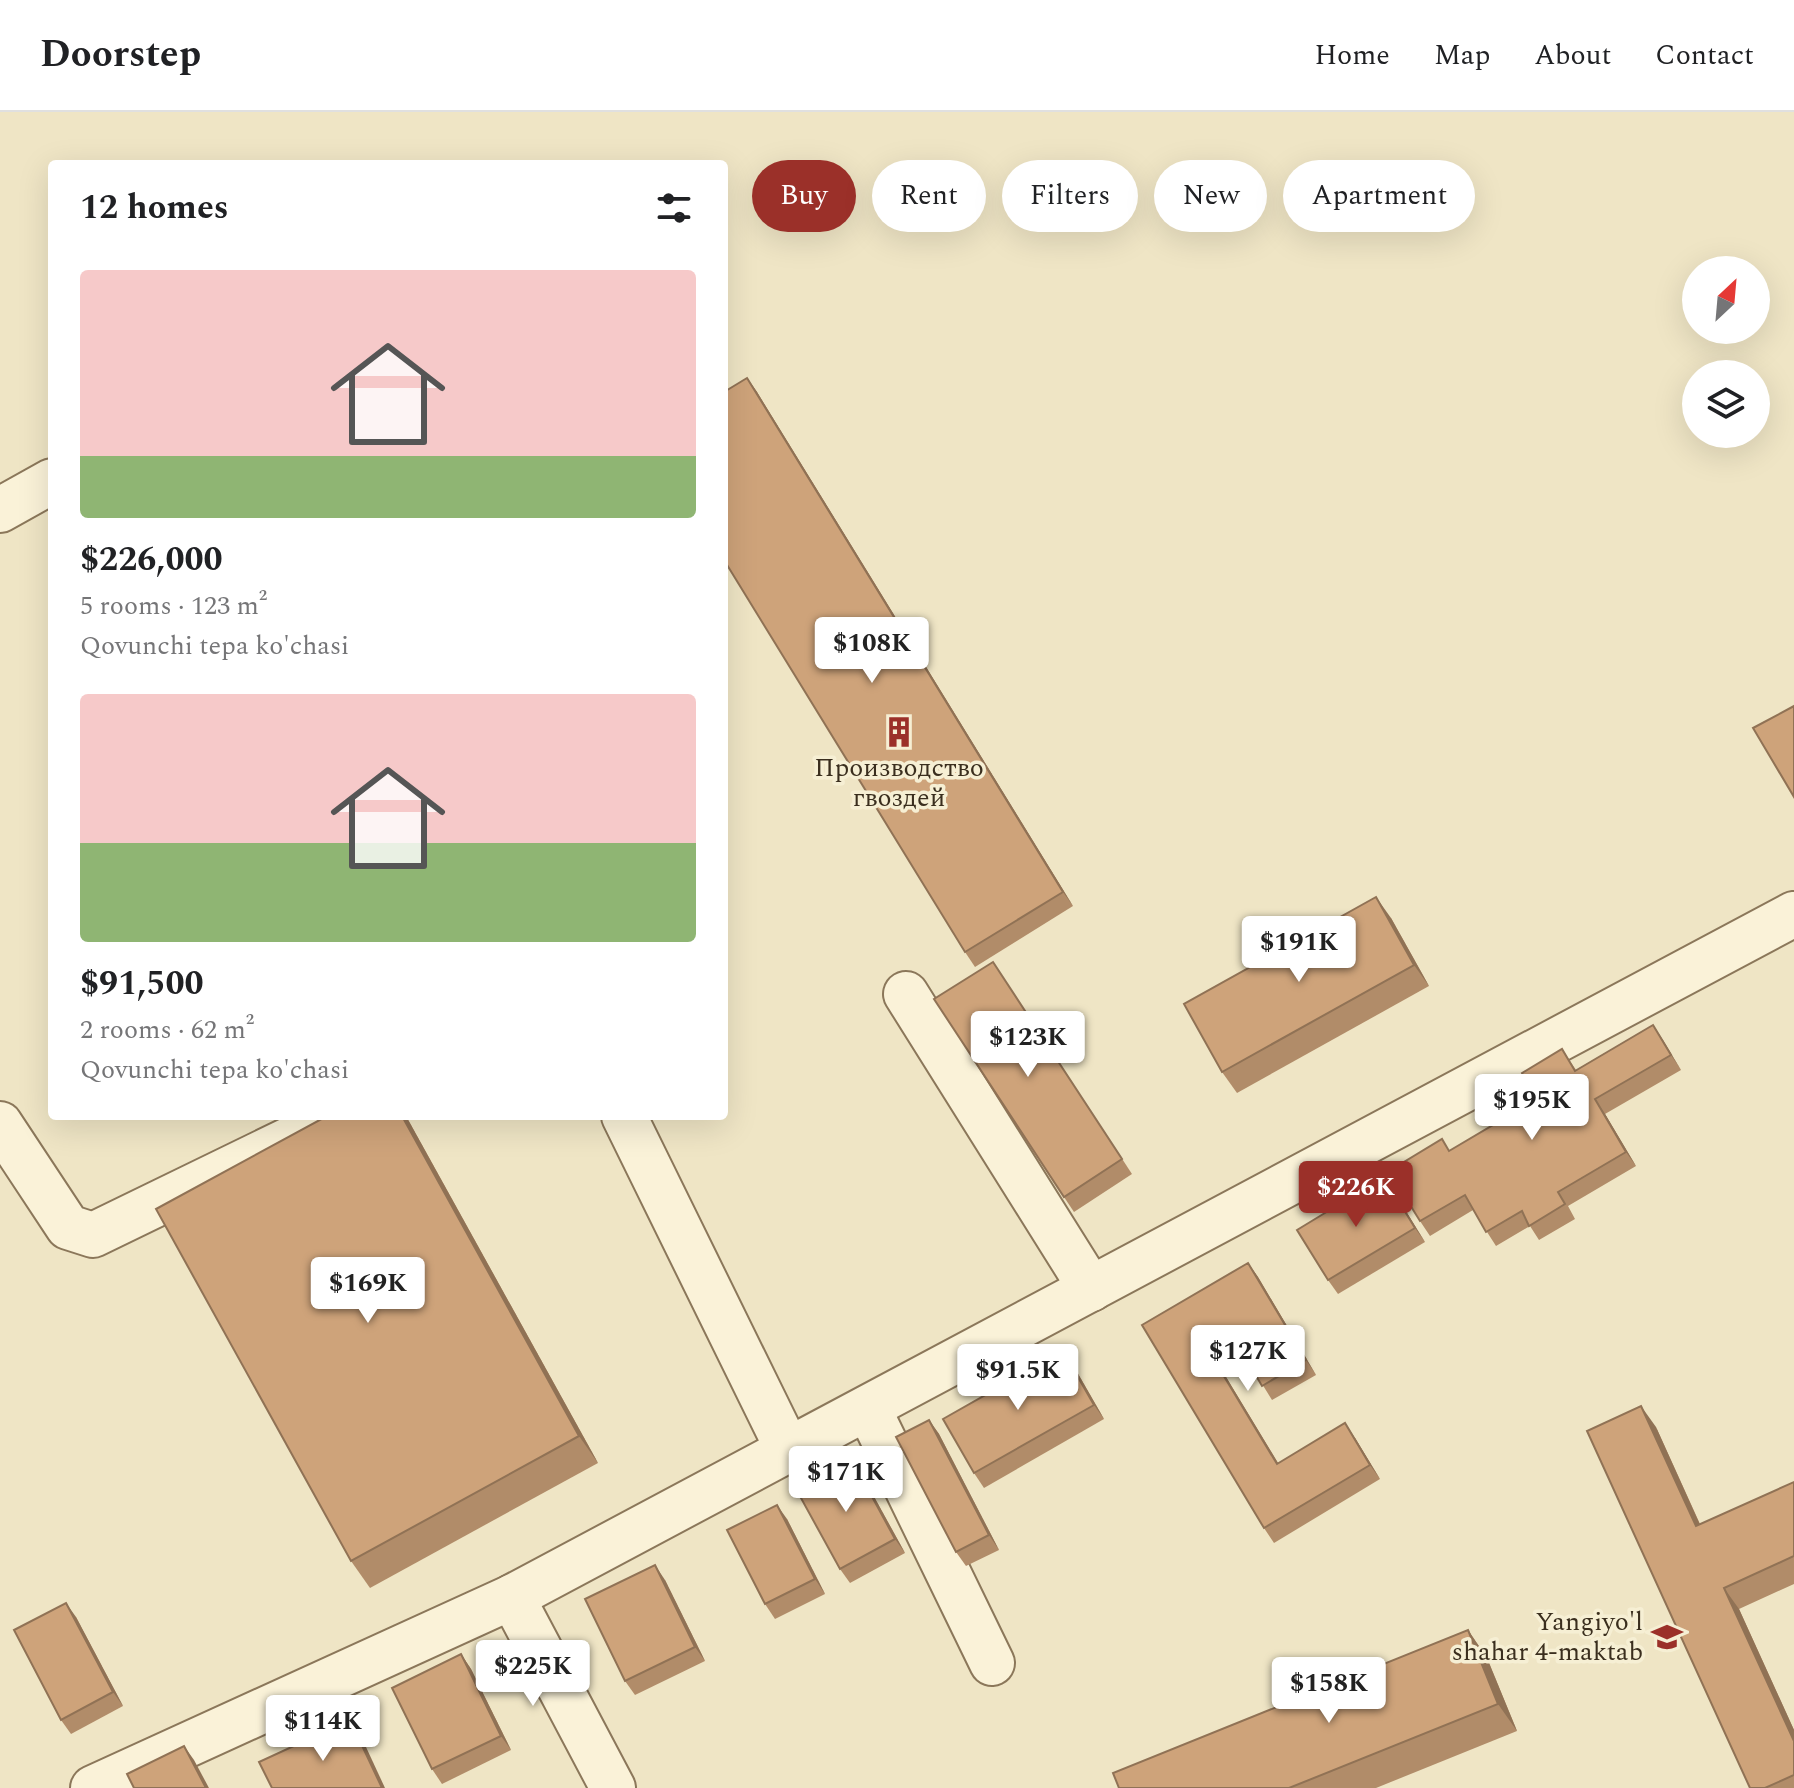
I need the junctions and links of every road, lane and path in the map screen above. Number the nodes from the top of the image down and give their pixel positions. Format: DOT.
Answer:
graph roads {
  1 [pos="48,483"];
  2 [pos="0,510"];
  3 [pos="1794,914"];
  4 [pos="906,994"];
  5 [pos="330,1120"];
  6 [pos="626,1120"];
  7 [pos="0,1124"];
  8 [pos="1091,1289"];
  9 [pos="868,1408"];
  10 [pos="789,1452"];
  11 [pos="512,1597"];
  12 [pos="992,1663"];
  13 [pos="93,1788"];
  14 [pos="613,1788"];
  1 -- 2 [label="street"];
  3 -- 8 [label="street"];
  4 -- 8 [label="street"];
  5 -- 7 [label="street"];
  6 -- 10 [label="street"];
  8 -- 9 [label="street"];
  9 -- 10 [label="street"];
  9 -- 12 [label="street"];
  10 -- 11 [label="street"];
  11 -- 13 [label="street"];
  11 -- 14 [label="street"];
}
